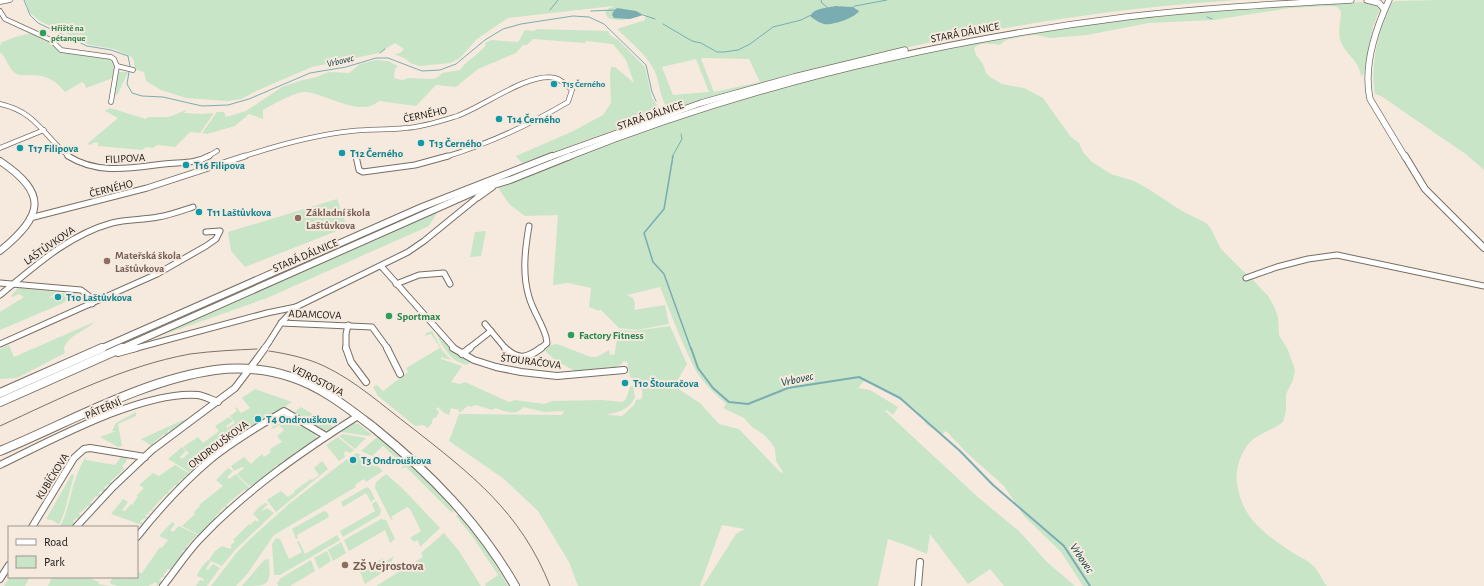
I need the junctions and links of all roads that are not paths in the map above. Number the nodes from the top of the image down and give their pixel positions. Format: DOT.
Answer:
graph roads {
  1 [pos="10,0"];
  2 [pos="1270,0"];
  3 [pos="1351,0"];
  4 [pos="1367,0"];
  5 [pos="1389,0"];
  6 [pos="0,2"];
  7 [pos="1384,9"];
  8 [pos="1172,10"];
  9 [pos="0,11"];
  10 [pos="117,66"];
  11 [pos="133,70"];
  12 [pos="111,102"];
  13 [pos="0,104"];
  14 [pos="44,130"];
  15 [pos="0,148"];
  16 [pos="217,151"];
  17 [pos="356,156"];
  18 [pos="0,161"];
  19 [pos="494,182"];
  20 [pos="483,188"];
  21 [pos="478,197"];
  22 [pos="193,207"];
  23 [pos="30,218"];
  24 [pos="529,226"];
  25 [pos="206,232"];
  26 [pos="1484,248"];
  27 [pos="0,251"];
  28 [pos="380,266"];
  29 [pos="1246,278"];
  30 [pos="0,283"];
  31 [pos="13,284"];
  32 [pos="396,284"];
  33 [pos="450,284"];
  34 [pos="1484,286"];
  35 [pos="0,295"];
  36 [pos="92,304"];
  37 [pos="296,307"];
  38 [pos="282,323"];
  39 [pos="485,324"];
  40 [pos="348,325"];
  41 [pos="491,331"];
  42 [pos="136,337"];
  43 [pos="0,344"];
  44 [pos="462,354"];
  45 [pos="83,364"];
  46 [pos="250,369"];
  47 [pos="624,370"];
  48 [pos="400,374"];
  49 [pos="366,382"];
  50 [pos="0,392"];
  51 [pos="0,402"];
  52 [pos="218,402"];
  53 [pos="358,416"];
  54 [pos="326,436"];
  55 [pos="0,451"];
  56 [pos="144,457"];
  57 [pos="0,464"];
  58 [pos="33,526"];
  59 [pos="77,526"];
  60 [pos="138,535"];
  61 [pos="920,562"];
  62 [pos="8,566"];
  63 [pos="0,579"];
  64 [pos="163,586"];
  65 [pos="515,586"];
  66 [pos="918,586"];
  1 -- 6 [label="street"];
  2 -- 8 [label="main road, STARÁ DÁLNICE"];
  3 -- 8 [label="main road, STARÁ DÁLNICE"];
  4 -- 7 [label="main road"];
  5 -- 7 [label="main road"];
  7 -- 26 [label="main road"];
  8 -- 19 [label="main road, STARÁ DÁLNICE"];
  9 -- 10 [label="street"];
  10 -- 11 [label="street"];
  10 -- 12 [label="street"];
  13 -- 14 [label="street, FILIPOVA"];
  14 -- 15 [label="street"];
  14 -- 16 [label="street, FILIPOVA"];
  17 -- 23 [label="street, ČERNÉHO"];
  18 -- 23 [label="main road"];
  19 -- 20 [label="main road, STARÁ DÁLNICE"];
  19 -- 21 [label="main road"];
  19 -- 42 [label="main road, STARÁ DÁLNICE"];
  20 -- 21 [label="main road"];
  20 -- 42 [label="main road, STARÁ DÁLNICE"];
  21 -- 28 [label="street"];
  22 -- 31 [label="street, LAŠTŮVKOVA"];
  23 -- 27 [label="main road"];
  24 -- 41 [label="street, ŠTOURAČOVA"];
  25 -- 36 [label="street"];
  28 -- 32 [label="street, ŠTOURAČOVA"];
  28 -- 37 [label="street"];
  29 -- 34 [label="street"];
  30 -- 31 [label="street"];
  31 -- 35 [label="street, LAŠTŮVKOVA"];
  31 -- 36 [label="street"];
  32 -- 33 [label="street"];
  32 -- 44 [label="street, ŠTOURAČOVA"];
  36 -- 43 [label="street"];
  37 -- 38 [label="street"];
  37 -- 45 [label="street"];
  38 -- 40 [label="street, ADAMCOVA"];
  38 -- 46 [label="street, bridge"];
  39 -- 41 [label="street, ŠTOURAČOVA"];
  40 -- 48 [label="street, ADAMCOVA"];
  40 -- 49 [label="street, ADAMCOVA"];
  41 -- 44 [label="street"];
  42 -- 45 [label="main road, STARÁ DÁLNICE"];
  42 -- 50 [label="main road, STARÁ DÁLNICE"];
  44 -- 47 [label="street, ŠTOURAČOVA"];
  45 -- 51 [label="main road, STARÁ DÁLNICE"];
  46 -- 52 [label="street"];
  46 -- 53 [label="main road, VEJROSTOVA"];
  46 -- 55 [label="main road, VEJROSTOVA"];
  52 -- 56 [label="street"];
  52 -- 57 [label="street, PÁTEŘNÍ"];
  53 -- 54 [label="street"];
  53 -- 65 [label="main road, VEJROSTOVA"];
  54 -- 60 [label="street, ONDROUŠKOVA"];
  54 -- 64 [label="street"];
  56 -- 58 [label="street, KUBÍČKOVA"];
  56 -- 59 [label="street"];
  61 -- 66 [label="street"];
  62 -- 63 [label="street"];
}
